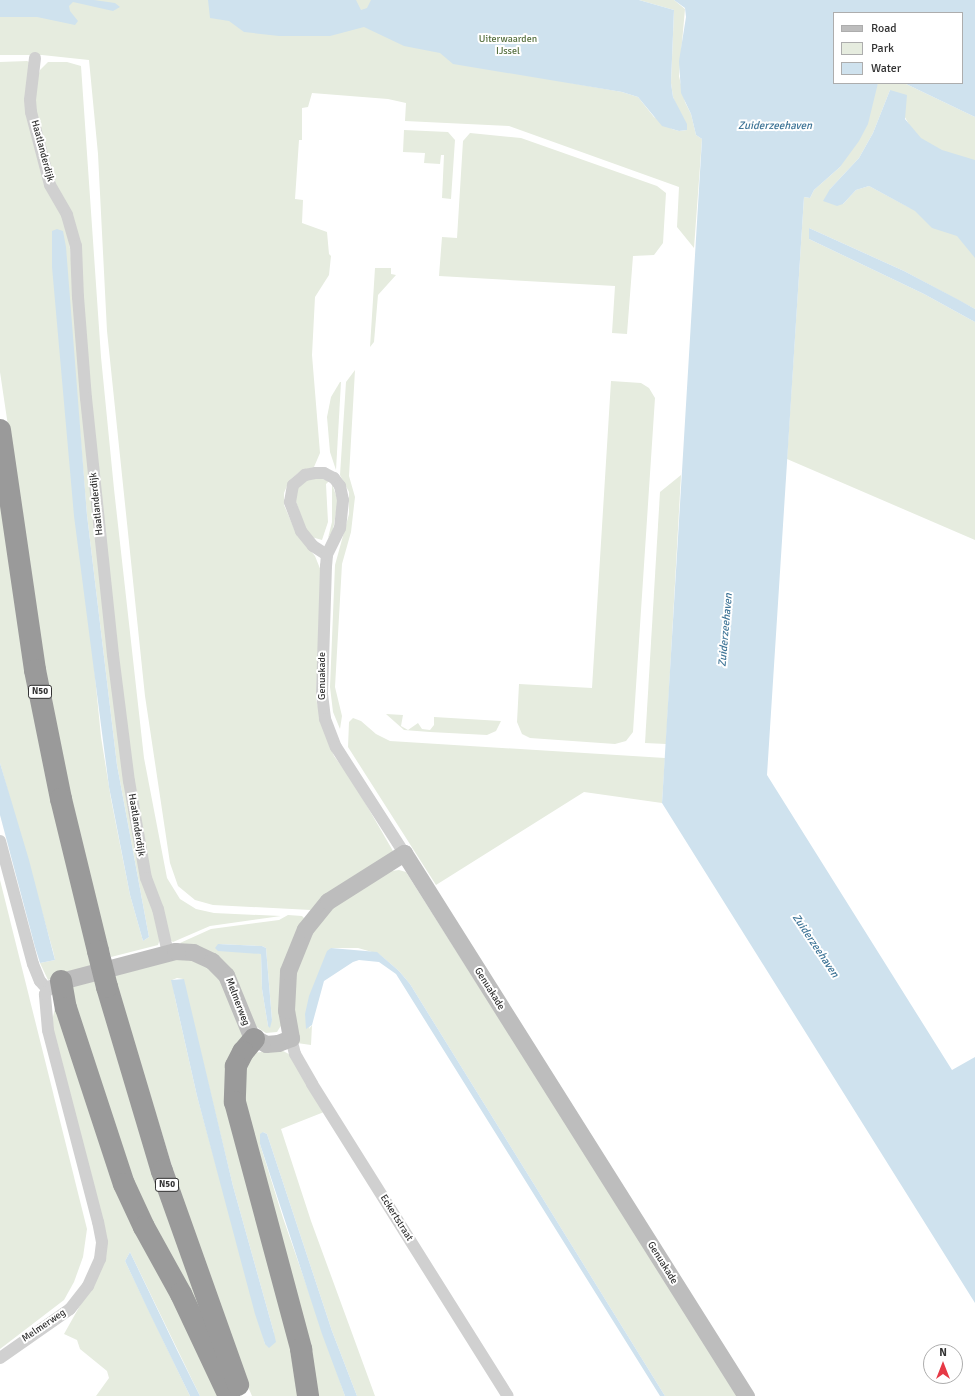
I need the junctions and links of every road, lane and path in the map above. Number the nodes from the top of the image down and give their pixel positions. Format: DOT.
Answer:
graph roads {
  1 [pos="35,58"];
  2 [pos="0,430"];
  3 [pos="327,555"];
  4 [pos="0,841"];
  5 [pos="404,854"];
  6 [pos="168,953"];
  7 [pos="54,985"];
  8 [pos="291,1038"];
  9 [pos="254,1039"];
  10 [pos="0,1358"];
  11 [pos="238,1392"];
  12 [pos="308,1396"];
  13 [pos="508,1396"];
  14 [pos="746,1396"];
  1 -- 6 [label="street, Haatlanderdijk"];
  2 -- 11 [label="highway, N50, bridge"];
  3 -- 3 [label="street, Genuakade"];
  3 -- 5 [label="street, Genuakade"];
  4 -- 7 [label="street"];
  5 -- 8 [label="street"];
  5 -- 14 [label="street, Genuakade"];
  6 -- 7 [label="street, Melmerweg"];
  6 -- 9 [label="street, Melmerweg"];
  7 -- 10 [label="street, Melmerweg"];
  7 -- 11 [label="highway, N50"];
  8 -- 9 [label="street"];
  8 -- 13 [label="street, Eckertstraat"];
  9 -- 12 [label="highway"];
}
